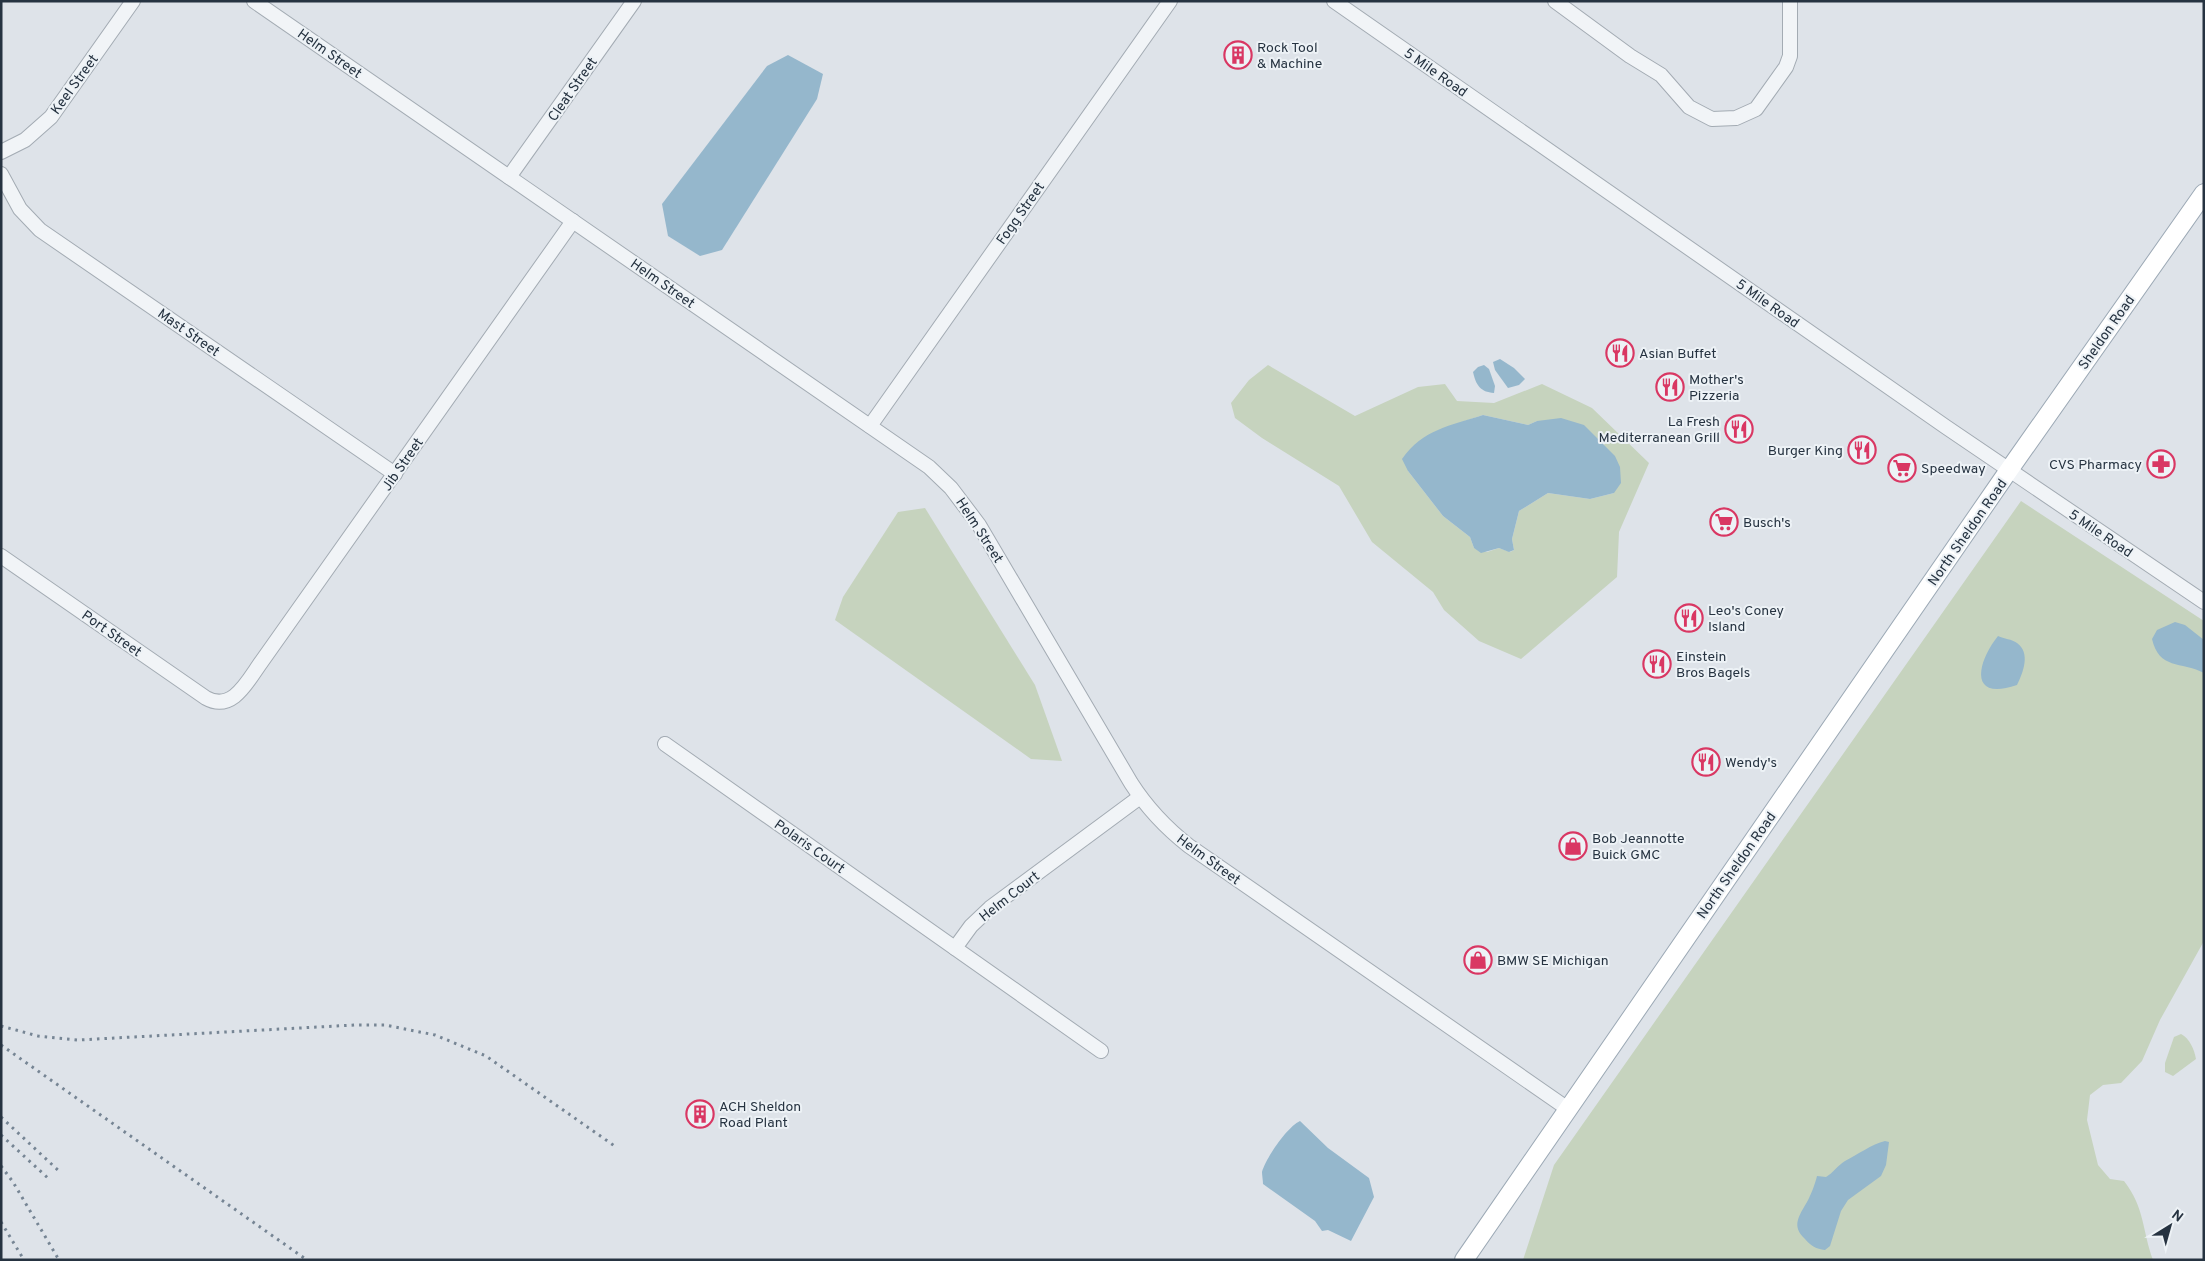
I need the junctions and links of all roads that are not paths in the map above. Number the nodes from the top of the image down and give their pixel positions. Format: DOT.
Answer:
graph roads {
  1 [pos="134,1"];
  2 [pos="254,1"];
  3 [pos="634,1"];
  4 [pos="1170,1"];
  5 [pos="1555,1"];
  6 [pos="1790,1"];
  7 [pos="1336,2"];
  8 [pos="1,152"];
  9 [pos="1,174"];
  10 [pos="510,177"];
  11 [pos="2204,193"];
  12 [pos="573,221"];
  13 [pos="870,426"];
  14 [pos="2009,470"];
  15 [pos="395,474"];
  16 [pos="1,556"];
  17 [pos="2204,602"];
  18 [pos="225,702"];
  19 [pos="665,744"];
  20 [pos="1140,797"];
  21 [pos="955,948"];
  22 [pos="1101,1051"];
  23 [pos="1568,1108"];
  24 [pos="1464,1260"];
  1 -- 8 [label="street, Keel Street"];
  2 -- 10 [label="street, Helm Street"];
  3 -- 10 [label="street, Cleat Street"];
  4 -- 13 [label="street, Fogg Street"];
  5 -- 6 [label="street"];
  7 -- 14 [label="street, 5 Mile Road"];
  9 -- 15 [label="street, Mast Street"];
  10 -- 12 [label="street, Helm Street"];
  11 -- 14 [label="main road, Sheldon Road"];
  12 -- 13 [label="street, Helm Street"];
  12 -- 15 [label="street, Jib Street"];
  13 -- 20 [label="street, Helm Street"];
  14 -- 17 [label="street, 5 Mile Road"];
  14 -- 23 [label="main road, North Sheldon Road"];
  15 -- 18 [label="street, Jib Street"];
  16 -- 18 [label="street, Port Street"];
  19 -- 21 [label="street, Polaris Court"];
  20 -- 21 [label="street, Helm Court"];
  20 -- 23 [label="street, Helm Street"];
  21 -- 22 [label="street"];
  23 -- 24 [label="main road, North Sheldon Road"];
}
